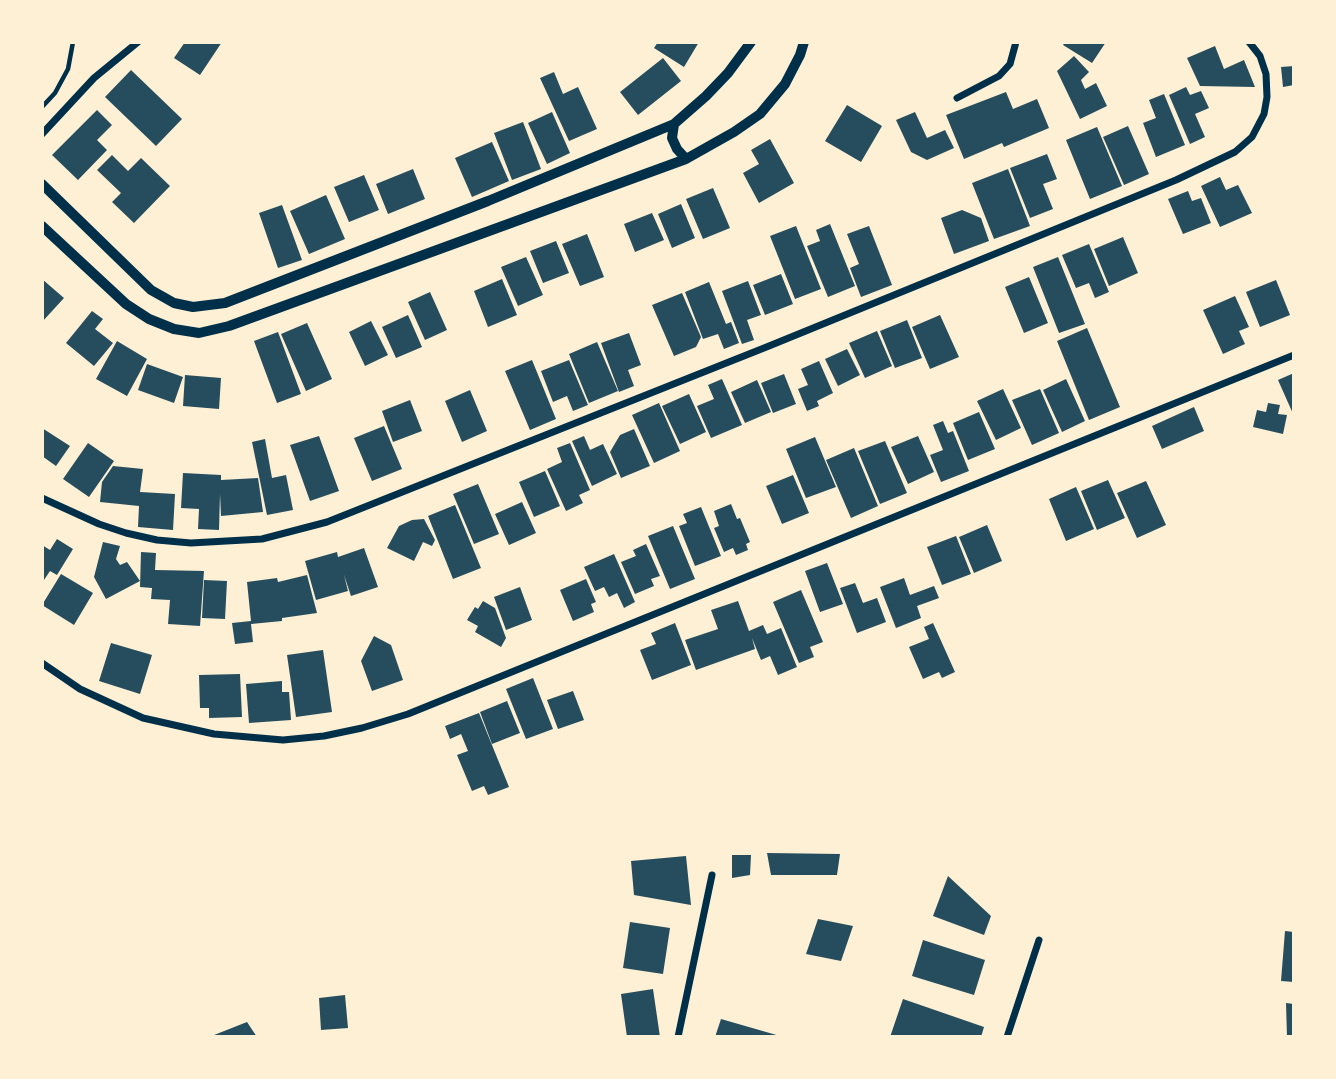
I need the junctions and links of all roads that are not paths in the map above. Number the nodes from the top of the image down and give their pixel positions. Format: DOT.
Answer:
graph roads {
  1 [pos="73,42"];
  2 [pos="138,42"];
  3 [pos="751,42"];
  4 [pos="804,42"];
  5 [pos="1016,42"];
  6 [pos="1249,42"];
  7 [pos="957,98"];
  8 [pos="42,107"];
  9 [pos="674,124"];
  10 [pos="42,134"];
  11 [pos="687,159"];
  12 [pos="42,184"];
  13 [pos="42,226"];
  14 [pos="1294,355"];
  15 [pos="42,498"];
  16 [pos="42,663"];
  17 [pos="712,876"];
  18 [pos="1039,940"];
  19 [pos="678,1037"];
  20 [pos="1007,1037"];
  1 -- 8 [label="lane"];
  2 -- 10 [label="street"];
  3 -- 9 [label="street"];
  4 -- 11 [label="street"];
  5 -- 7 [label="street"];
  6 -- 15 [label="street"];
  9 -- 11 [label="street"];
  9 -- 12 [label="street"];
  11 -- 13 [label="street"];
  14 -- 16 [label="street"];
  17 -- 19 [label="street"];
  18 -- 20 [label="street"];
}
